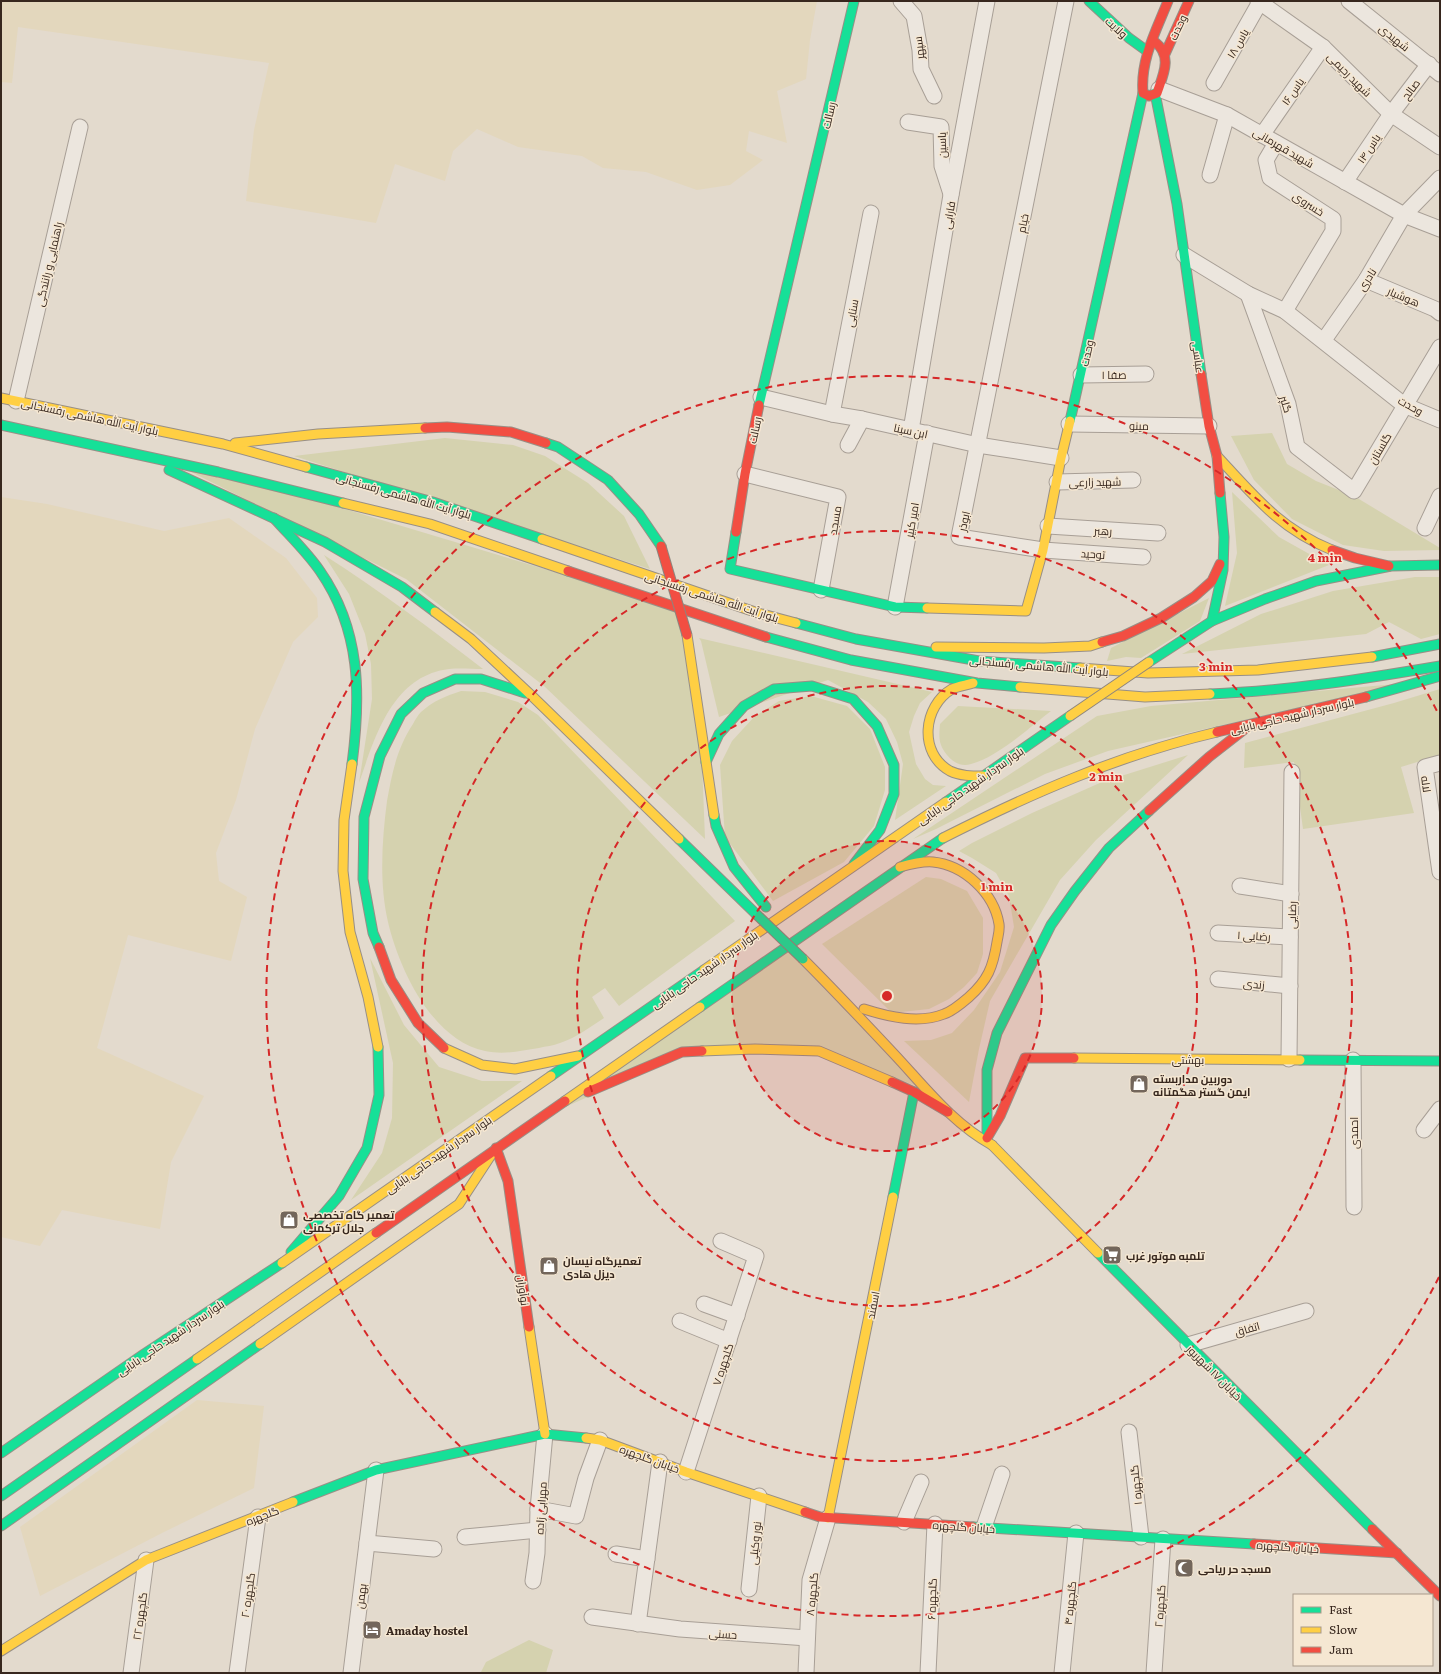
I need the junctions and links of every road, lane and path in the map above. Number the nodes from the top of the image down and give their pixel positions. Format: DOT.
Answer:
graph roads {
  1 [pos="854,1"];
  2 [pos="901,1"];
  3 [pos="987,1"];
  4 [pos="1066,1"];
  5 [pos="1089,1"];
  6 [pos="1168,1"];
  7 [pos="1189,1"];
  8 [pos="1349,1"];
  9 [pos="1259,2"];
  10 [pos="1149,47"];
  11 [pos="1323,47"];
  12 [pos="1165,54"];
  13 [pos="1434,69"];
  14 [pos="1214,83"];
  15 [pos="1157,91"];
  16 [pos="1143,93"];
  17 [pos="934,96"];
  18 [pos="1391,114"];
  19 [pos="1227,115"];
  20 [pos="908,122"];
  21 [pos="80,127"];
  22 [pos="1262,135"];
  23 [pos="1276,143"];
  24 [pos="1440,147"];
  25 [pos="1210,175"];
  26 [pos="1440,178"];
  27 [pos="1344,182"];
  28 [pos="951,195"];
  29 [pos="871,212"];
  30 [pos="1404,215"];
  31 [pos="1440,229"];
  32 [pos="1184,255"];
  33 [pos="1366,280"];
  34 [pos="1248,294"];
  35 [pos="1285,311"];
  36 [pos="1440,313"];
  37 [pos="1324,340"];
  38 [pos="1440,348"];
  39 [pos="1082,374"];
  40 [pos="1146,374"];
  41 [pos="761,397"];
  42 [pos="1,398"];
  43 [pos="15,404"];
  44 [pos="1404,405"];
  45 [pos="832,414"];
  46 [pos="862,419"];
  47 [pos="1440,420"];
  48 [pos="1069,424"];
  49 [pos="1,425"];
  50 [pos="1209,426"];
  51 [pos="911,430"];
  52 [pos="927,433"];
  53 [pos="223,444"];
  54 [pos="848,445"];
  55 [pos="978,445"];
  56 [pos="130,452"];
  57 [pos="1217,456"];
  58 [pos="1061,458"];
  59 [pos="745,474"];
  60 [pos="1133,480"];
  61 [pos="1057,482"];
  62 [pos="1354,491"];
  63 [pos="1440,496"];
  64 [pos="274,518"];
  65 [pos="1048,526"];
  66 [pos="1425,528"];
  67 [pos="1158,533"];
  68 [pos="1043,550"];
  69 [pos="1223,556"];
  70 [pos="1143,557"];
  71 [pos="1440,565"];
  72 [pos="1389,566"];
  73 [pos="821,590"];
  74 [pos="895,607"];
  75 [pos="1026,611"];
  76 [pos="1212,621"];
  77 [pos="1440,644"];
  78 [pos="896,646"];
  79 [pos="1440,666"];
  80 [pos="1440,676"];
  81 [pos="978,683"];
  82 [pos="532,696"];
  83 [pos="1250,725"];
  84 [pos="706,762"];
  85 [pos="1440,763"];
  86 [pos="1292,772"];
  87 [pos="982,776"];
  88 [pos="900,867"];
  89 [pos="850,868"];
  90 [pos="1440,872"];
  91 [pos="1240,886"];
  92 [pos="1291,894"];
  93 [pos="1218,933"];
  94 [pos="1290,937"];
  95 [pos="805,947"];
  96 [pos="1218,979"];
  97 [pos="837,981"];
  98 [pos="1290,986"];
  99 [pos="864,1009"];
  100 [pos="886,1031"];
  101 [pos="578,1056"];
  102 [pos="1289,1059"];
  103 [pos="1353,1060"];
  104 [pos="1440,1060"];
  105 [pos="914,1092"];
  106 [pos="554,1108"];
  107 [pos="1440,1109"];
  108 [pos="960,1110"];
  109 [pos="948,1112"];
  110 [pos="1424,1130"];
  111 [pos="990,1142"];
  112 [pos="496,1148"];
  113 [pos="1354,1207"];
  114 [pos="721,1241"];
  115 [pos="283,1262"];
  116 [pos="704,1304"];
  117 [pos="1306,1311"];
  118 [pos="737,1316"];
  119 [pos="680,1321"];
  120 [pos="729,1341"];
  121 [pos="1188,1345"];
  122 [pos="196,1374"];
  123 [pos="1129,1432"];
  124 [pos="545,1434"];
  125 [pos="600,1440"];
  126 [pos="1,1453"];
  127 [pos="660,1462"];
  128 [pos="376,1470"];
  129 [pos="686,1472"];
  130 [pos="1002,1474"];
  131 [pos="921,1482"];
  132 [pos="1,1496"];
  133 [pos="759,1496"];
  134 [pos="538,1509"];
  135 [pos="258,1517"];
  136 [pos="828,1518"];
  137 [pos="904,1522"];
  138 [pos="935,1524"];
  139 [pos="1,1526"];
  140 [pos="984,1527"];
  141 [pos="538,1530"];
  142 [pos="1076,1533"];
  143 [pos="465,1537"];
  144 [pos="1141,1537"];
  145 [pos="1164,1539"];
  146 [pos="366,1543"];
  147 [pos="434,1549"];
  148 [pos="1397,1553"];
  149 [pos="616,1554"];
  150 [pos="647,1559"];
  151 [pos="146,1560"];
  152 [pos="533,1581"];
  153 [pos="749,1589"];
  154 [pos="1440,1596"];
  155 [pos="592,1617"];
  156 [pos="638,1624"];
  157 [pos="808,1638"];
  158 [pos="1,1650"];
  159 [pos="131,1673"];
  160 [pos="237,1673"];
  161 [pos="351,1673"];
  162 [pos="806,1673"];
  163 [pos="928,1673"];
  164 [pos="1062,1673"];
  165 [pos="1154,1673"];
  1 -- 41 [label="main road, رسالت"];
  2 -- 17 [label="street, سپهر"];
  3 -- 28 [label="street, فارابی"];
  4 -- 55 [label="street, خیام"];
  5 -- 10 [label="main road, ولایت"];
  6 -- 10 [label="main road, وحدت"];
  7 -- 12 [label="main road, وحدت"];
  8 -- 13 [label="street, شهیدی"];
  9 -- 11 [label="street, شهید رحیمی"];
  9 -- 14 [label="street, یاس ۱۸"];
  10 -- 12 [label="main road, ولایت"];
  10 -- 16 [label="main road, وحدت"];
  11 -- 18 [label="street, شهید رحیمی"];
  11 -- 22 [label="street, یاس ۱۶"];
  12 -- 15 [label="main road, وحدت"];
  13 -- 18 [label="street, صالح"];
  15 -- 16 [label="main road"];
  15 -- 19 [label="street, شهید قهرمانی"];
  15 -- 32 [label="main road, عباسی"];
  16 -- 39 [label="main road, وحدت"];
  18 -- 24 [label="street, شهید رحیمی"];
  18 -- 27 [label="street, یاس ۱۴"];
  19 -- 22 [label="street, شهید قهرمانی"];
  19 -- 25 [label="street"];
  20 -- 28 [label="street, یاسین"];
  21 -- 43 [label="street, راهنمایی و رانندگی"];
  22 -- 23 [label="street, شهید قهرمانی"];
  23 -- 27 [label="street, شهید قهرمانی"];
  23 -- 35 [label="street, خسروی"];
  26 -- 30 [label="street, نادری"];
  27 -- 30 [label="street, شهید قهرمانی"];
  28 -- 51 [label="street, فارابی"];
  29 -- 45 [label="street, سنایی"];
  30 -- 31 [label="street, شهید قهرمانی"];
  30 -- 33 [label="street, نادری"];
  32 -- 34 [label="street, وحدت"];
  32 -- 50 [label="main road, عباسی"];
  33 -- 36 [label="street, هوشیار"];
  33 -- 37 [label="street, نادری"];
  34 -- 35 [label="street, وحدت"];
  34 -- 62 [label="street, گلپر"];
  35 -- 37 [label="street, وحدت"];
  37 -- 44 [label="street, وحدت"];
  38 -- 44 [label="street"];
  39 -- 40 [label="street, صفا ۱"];
  39 -- 48 [label="main road, وحدت"];
  41 -- 45 [label="street, ابن سینا"];
  41 -- 59 [label="main road, رسالت"];
  42 -- 43 [label="main road, بلوار آیت الله هاشمی رفسنجانی"];
  43 -- 53 [label="main road, بلوار آیت الله هاشمی رفسنجانی"];
  44 -- 47 [label="street, وحدت"];
  44 -- 62 [label="street, گلستان"];
  45 -- 46 [label="street, ابن سینا"];
  46 -- 51 [label="street, ابن سینا"];
  46 -- 54 [label="street"];
  48 -- 50 [label="street, مینو"];
  48 -- 58 [label="main road, وحدت"];
  49 -- 56 [label="main road, بلوار آیت الله هاشمی رفسنجانی"];
  50 -- 57 [label="main road, عباسی"];
  51 -- 52 [label="street, ابن سینا"];
  52 -- 55 [label="street, ابن سینا"];
  52 -- 74 [label="street, امیر کبیر"];
  53 -- 78 [label="main road, بلوار آیت الله هاشمی رفسنجانی"];
  53 -- 84 [label="main road, bridge"];
  55 -- 58 [label="street, ابن سینا"];
  55 -- 68 [label="street, ابوذر"];
  56 -- 64 [label="main road"];
  56 -- 81 [label="main road, بلوار آیت الله هاشمی رفسنجانی"];
  57 -- 69 [label="main road, عباسی"];
  57 -- 72 [label="main road"];
  58 -- 61 [label="main road, وحدت"];
  59 -- 73 [label="main road, رسالت"];
  59 -- 73 [label="street, مسجد"];
  60 -- 61 [label="street, شهید زارعی"];
  61 -- 65 [label="main road, وحدت"];
  63 -- 66 [label="street"];
  64 -- 82 [label="main road"];
  64 -- 115 [label="main road"];
  65 -- 67 [label="street, رهبر"];
  65 -- 68 [label="main road, وحدت"];
  68 -- 70 [label="street, توحید"];
  68 -- 75 [label="main road, وحدت"];
  69 -- 76 [label="main road, عباسی"];
  69 -- 78 [label="main road"];
  71 -- 72 [label="main road, بلوار سردار شهید حاجی بابایی"];
  72 -- 76 [label="main road, بلوار سردار شهید حاجی بابایی"];
  73 -- 74 [label="main road, رسالت"];
  74 -- 75 [label="main road, رسالت"];
  76 -- 87 [label="main road, بلوار سردار شهید حاجی بابایی, bridge"];
  77 -- 78 [label="main road, بلوار آیت الله هاشمی رفسنجانی"];
  79 -- 81 [label="main road, بلوار آیت الله هاشمی رفسنجانی"];
  80 -- 83 [label="main road, بلوار سردار شهید حاجی بابایی"];
  81 -- 87 [label="main road"];
  82 -- 101 [label="main road"];
  82 -- 109 [label="main road, bridge"];
  83 -- 88 [label="main road, بلوار سردار شهید حاجی بابایی"];
  83 -- 111 [label="main road"];
  84 -- 89 [label="main road"];
  84 -- 95 [label="main road"];
  85 -- 90 [label="street, لاله"];
  86 -- 92 [label="street, رضایی"];
  87 -- 89 [label="main road, بلوار سردار شهید حاجی بابایی"];
  88 -- 99 [label="main road"];
  88 -- 106 [label="main road, بلوار سردار شهید حاجی بابایی"];
  89 -- 101 [label="main road, بلوار سردار شهید حاجی بابایی"];
  91 -- 92 [label="street"];
  92 -- 94 [label="street, رضایی"];
  93 -- 94 [label="street, رضایی ۱"];
  94 -- 98 [label="street, رضایی"];
  96 -- 98 [label="street, زندی"];
  97 -- 99 [label="main road"];
  98 -- 102 [label="street, رضایی"];
  99 -- 100 [label="main road"];
  101 -- 115 [label="main road, بلوار سردار شهید حاجی بابایی"];
  102 -- 103 [label="main road, بهشتی"];
  102 -- 111 [label="main road, بهشتی"];
  103 -- 104 [label="main road, بهشتی"];
  103 -- 113 [label="street, احمدی"];
  105 -- 106 [label="main road"];
  105 -- 109 [label="main road"];
  105 -- 136 [label="main road, اسفند"];
  106 -- 112 [label="main road, بلوار سردار شهید حاجی بابایی"];
  107 -- 110 [label="street"];
  108 -- 111 [label="main road"];
  109 -- 111 [label="main road"];
  111 -- 121 [label="main road, خیابان ۱۷ شهریور"];
  112 -- 122 [label="main road, بلوار سردار شهید حاجی بابایی"];
  112 -- 122 [label="main road"];
  112 -- 124 [label="main road, نوآوران"];
  114 -- 118 [label="street, گلچهره ۷"];
  115 -- 126 [label="main road, بلوار سردار شهید حاجی بابایی"];
  116 -- 118 [label="street"];
  117 -- 121 [label="street, اتفاق"];
  118 -- 120 [label="street, گلچهره ۷"];
  119 -- 120 [label="street"];
  120 -- 129 [label="street, گلچهره ۷"];
  121 -- 148 [label="main road, خیابان ۱۷ شهریور"];
  122 -- 132 [label="main road, بلوار سردار شهید حاجی بابایی"];
  122 -- 139 [label="main road"];
  123 -- 144 [label="street, گلچهره ۱"];
  124 -- 125 [label="main road, خیابان گلچهره"];
  124 -- 128 [label="main road, گلچهره"];
  124 -- 134 [label="street, مهرابی زاده"];
  125 -- 127 [label="main road, خیابان گلچهره"];
  125 -- 134 [label="street"];
  127 -- 129 [label="main road, خیابان گلچهره"];
  127 -- 150 [label="street"];
  128 -- 135 [label="main road, گلچهره"];
  128 -- 146 [label="street, بهمن"];
  129 -- 133 [label="main road, خیابان گلچهره"];
  130 -- 140 [label="street"];
  131 -- 137 [label="street"];
  133 -- 136 [label="main road, خیابان گلچهره"];
  133 -- 153 [label="street, نور وکیلی"];
  134 -- 141 [label="street, مهرابی زاده"];
  135 -- 151 [label="main road, گلچهره"];
  135 -- 160 [label="street, گلچهره ۲۰"];
  136 -- 137 [label="main road, خیابان گلچهره"];
  136 -- 157 [label="street, گلچهره ۸"];
  137 -- 138 [label="main road, خیابان گلچهره"];
  138 -- 140 [label="main road, خیابان گلچهره"];
  138 -- 163 [label="street, گلچهره ۶"];
  140 -- 142 [label="main road, خیابان گلچهره"];
  141 -- 143 [label="street"];
  141 -- 152 [label="street, مهرابی زاده"];
  142 -- 144 [label="main road, خیابان گلچهره"];
  142 -- 164 [label="street, گلچهره ۴"];
  144 -- 145 [label="main road, خیابان گلچهره"];
  145 -- 148 [label="main road, خیابان گلچهره"];
  145 -- 165 [label="street, گلچهره ۲"];
  146 -- 147 [label="street"];
  146 -- 161 [label="street, بهمن"];
  148 -- 154 [label="main road, خیابان ۱۷ شهریور"];
  149 -- 150 [label="street"];
  150 -- 156 [label="street"];
  151 -- 158 [label="main road, گلچهره"];
  151 -- 159 [label="street, گلچهره ۲۲"];
  155 -- 156 [label="street, حسنی"];
  156 -- 157 [label="street, حسنی"];
  157 -- 162 [label="street, گلچهره ۸"];
}
